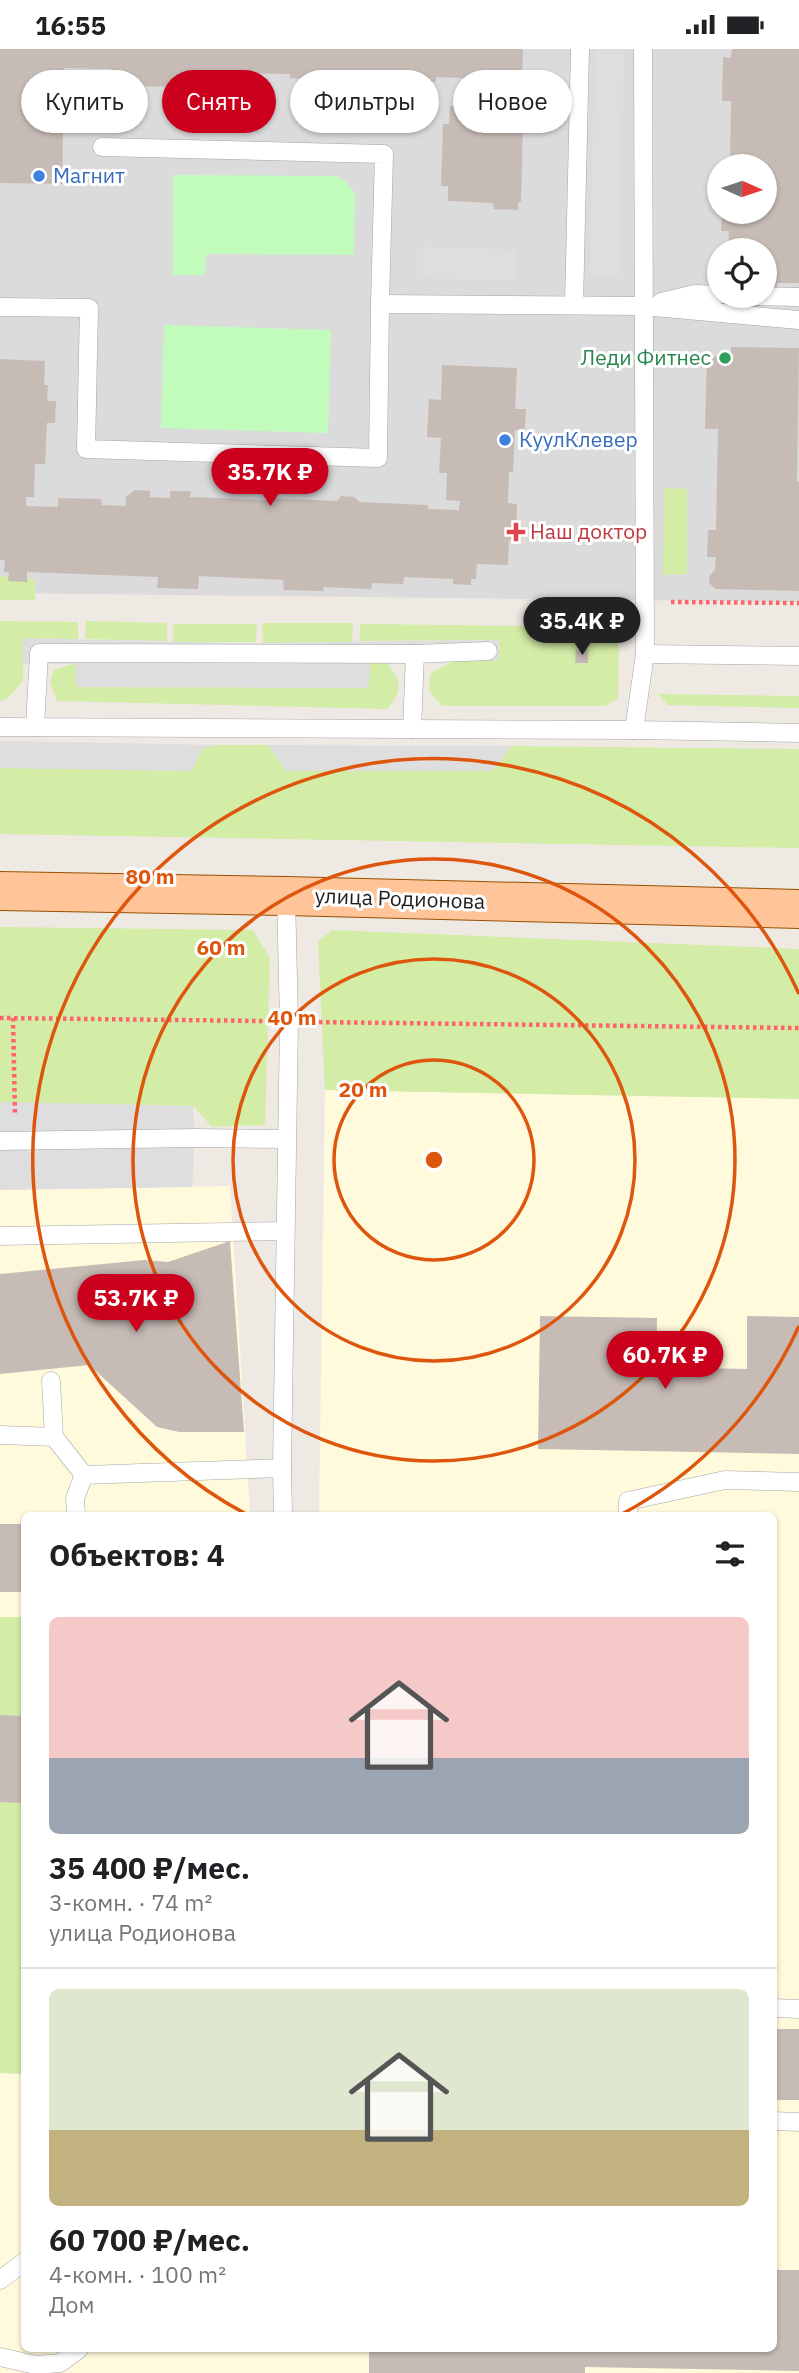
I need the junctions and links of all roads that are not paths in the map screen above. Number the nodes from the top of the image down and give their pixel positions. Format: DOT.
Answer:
graph roads {
  1 [pos="580,49"];
  2 [pos="643,49"];
  3 [pos="102,147"];
  4 [pos="707,294"];
  5 [pos="777,297"];
  6 [pos="799,297"];
  7 [pos="380,304"];
  8 [pos="574,305"];
  9 [pos="643,306"];
  10 [pos="0,307"];
  11 [pos="799,320"];
  12 [pos="488,651"];
  13 [pos="415,654"];
  14 [pos="645,654"];
  15 [pos="799,656"];
  16 [pos="0,727"];
  17 [pos="35,727"];
  18 [pos="412,729"];
  19 [pos="634,730"];
  20 [pos="799,733"];
  21 [pos="0,891"];
  22 [pos="286,896"];
  23 [pos="799,909"];
  24 [pos="287,1139"];
  25 [pos="8,1141"];
  26 [pos="285,1231"];
  27 [pos="0,1235"];
  28 [pos="51,1381"];
  29 [pos="0,1435"];
  30 [pos="54,1437"];
  31 [pos="282,1468"];
  32 [pos="84,1475"];
  33 [pos="799,1482"];
  34 [pos="76,1512"];
  35 [pos="283,1512"];
  36 [pos="628,1512"];
  37 [pos="777,2008"];
  38 [pos="799,2009"];
  39 [pos="777,2121"];
  40 [pos="799,2122"];
  41 [pos="21,2264"];
  42 [pos="0,2280"];
  43 [pos="75,2352"];
  44 [pos="0,2357"];
  1 -- 8 [label="lane"];
  2 -- 9 [label="lane"];
  3 -- 7 [label="lane"];
  4 -- 9 [label="lane"];
  5 -- 6 [label="lane"];
  7 -- 8 [label="lane"];
  7 -- 10 [label="lane"];
  8 -- 9 [label="lane"];
  9 -- 11 [label="lane"];
  9 -- 14 [label="lane"];
  12 -- 13 [label="lane"];
  13 -- 17 [label="lane"];
  13 -- 18 [label="lane"];
  14 -- 15 [label="lane"];
  14 -- 19 [label="lane"];
  16 -- 17 [label="lane"];
  17 -- 18 [label="lane"];
  18 -- 19 [label="lane"];
  19 -- 20 [label="lane"];
  21 -- 22 [label="main road, улица Родионова"];
  22 -- 23 [label="main road, улица Родионова"];
  22 -- 24 [label="lane"];
  24 -- 25 [label="lane"];
  24 -- 26 [label="lane"];
  26 -- 27 [label="lane"];
  26 -- 31 [label="lane"];
  28 -- 30 [label="lane"];
  29 -- 30 [label="lane"];
  30 -- 32 [label="lane"];
  31 -- 32 [label="lane"];
  31 -- 35 [label="lane"];
  32 -- 34 [label="lane"];
  33 -- 36 [label="lane"];
  37 -- 38 [label="lane"];
  39 -- 40 [label="lane"];
  41 -- 42 [label="lane"];
  43 -- 44 [label="lane"];
}
